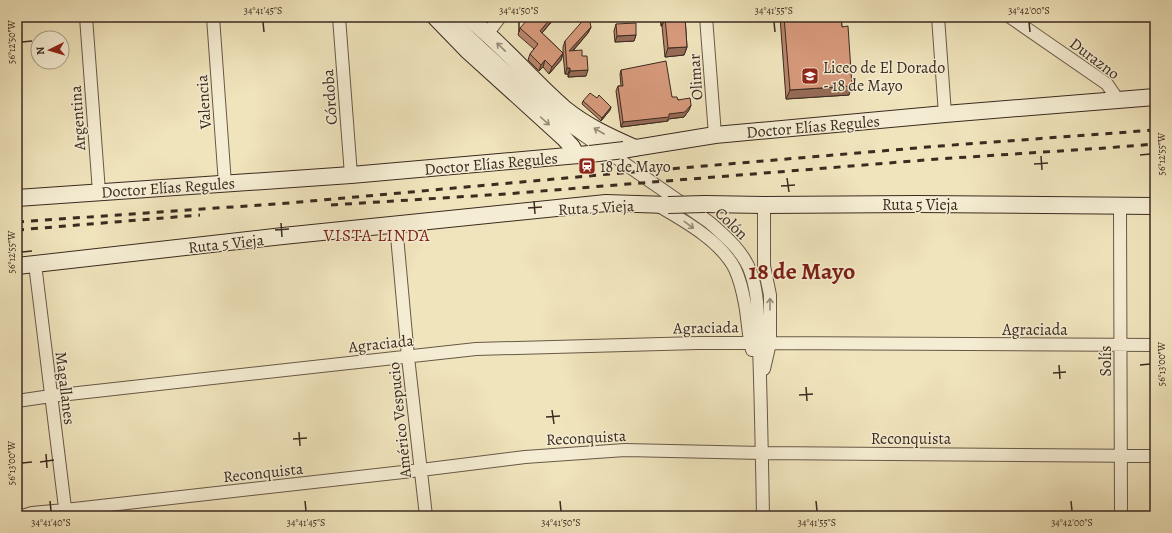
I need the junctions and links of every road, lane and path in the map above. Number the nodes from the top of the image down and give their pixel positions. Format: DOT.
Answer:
graph roads {
  1 [pos="86,17"];
  2 [pos="213,17"];
  3 [pos="339,17"];
  4 [pos="435,17"];
  5 [pos="500,17"];
  6 [pos="706,17"];
  7 [pos="938,17"];
  8 [pos="1010,17"];
  9 [pos="466,21"];
  10 [pos="1155,96"];
  11 [pos="1118,100"];
  12 [pos="944,114"];
  13 [pos="715,135"];
  14 [pos="629,149"];
  15 [pos="583,155"];
  16 [pos="351,175"];
  17 [pos="225,184"];
  18 [pos="99,192"];
  19 [pos="17,198"];
  20 [pos="662,205"];
  21 [pos="764,205"];
  22 [pos="1120,206"];
  23 [pos="1155,206"];
  24 [pos="396,225"];
  25 [pos="35,264"];
  26 [pos="17,266"];
  27 [pos="750,343"];
  28 [pos="770,343"];
  29 [pos="1121,345"];
  30 [pos="1155,345"];
  31 [pos="408,356"];
  32 [pos="761,384"];
  33 [pos="51,396"];
  34 [pos="17,401"];
  35 [pos="762,454"];
  36 [pos="1121,455"];
  37 [pos="1155,456"];
  38 [pos="421,470"];
  39 [pos="65,513"];
  40 [pos="22,516"];
  41 [pos="426,516"];
  42 [pos="763,516"];
  43 [pos="1121,516"];
  1 -- 18 [label="street, Argentina"];
  2 -- 17 [label="street, Valencia"];
  3 -- 16 [label="street, Córdoba"];
  4 -- 15 [label="street, one-way"];
  5 -- 9 [label="street"];
  6 -- 13 [label="street, Olimar"];
  7 -- 12 [label="street"];
  8 -- 11 [label="street, Durazno"];
  14 -- 9 [label="street, one-way"];
  9 -- 32 [label="street, Colón"];
  10 -- 11 [label="street, Doctor Elías Regules"];
  11 -- 12 [label="street, Doctor Elías Regules"];
  12 -- 13 [label="street, Doctor Elías Regules"];
  13 -- 14 [label="street, Doctor Elías Regules"];
  14 -- 15 [label="street, Doctor Elías Regules, bridge"];
  15 -- 16 [label="street, Doctor Elías Regules"];
  16 -- 17 [label="street, Doctor Elías Regules"];
  17 -- 18 [label="street, Doctor Elías Regules"];
  18 -- 19 [label="street, Doctor Elías Regules"];
  20 -- 21 [label="street, Ruta 5 Vieja, bridge"];
  20 -- 24 [label="street, Ruta 5 Vieja"];
  20 -- 27 [label="street, Colón, one-way"];
  21 -- 22 [label="street, Ruta 5 Vieja"];
  28 -- 21 [label="street, Colón, one-way"];
  22 -- 23 [label="street, Ruta 5 Vieja"];
  22 -- 29 [label="street, Solís"];
  24 -- 25 [label="street, Ruta 5 Vieja"];
  24 -- 31 [label="street, Américo Vespucio"];
  25 -- 26 [label="street, Ruta 5 Vieja"];
  25 -- 33 [label="street, Magallanes"];
  27 -- 31 [label="street, Agraciada"];
  27 -- 32 [label="street, Colón"];
  28 -- 29 [label="street, Agraciada"];
  28 -- 32 [label="street, Colón"];
  29 -- 30 [label="street, Agraciada"];
  29 -- 36 [label="street, Solís"];
  31 -- 33 [label="street, Agraciada"];
  31 -- 38 [label="street, Américo Vespucio"];
  32 -- 35 [label="street, Colón"];
  33 -- 34 [label="street, Agraciada"];
  33 -- 39 [label="street, Magallanes"];
  35 -- 36 [label="street, Reconquista"];
  35 -- 38 [label="street, Reconquista"];
  35 -- 42 [label="street, Colón"];
  36 -- 37 [label="street, Reconquista"];
  36 -- 43 [label="street, Solís"];
  38 -- 39 [label="street, Reconquista"];
  38 -- 41 [label="street, Américo Vespucio"];
  39 -- 40 [label="street, Reconquista"];
}
